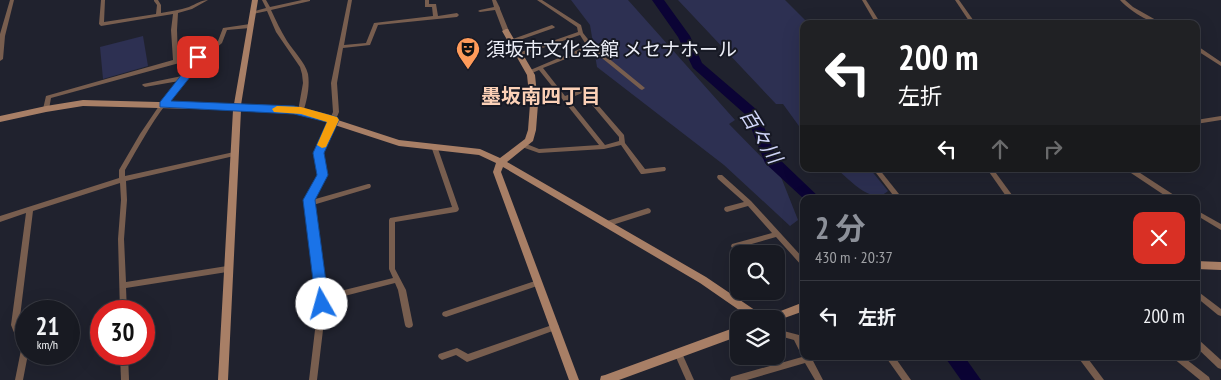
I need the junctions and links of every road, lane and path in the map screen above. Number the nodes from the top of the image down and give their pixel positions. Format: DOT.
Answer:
graph roads {
  1 [pos="12,0"];
  2 [pos="103,0"];
  3 [pos="206,0"];
  4 [pos="254,0"];
  5 [pos="264,0"];
  6 [pos="308,0"];
  7 [pos="350,0"];
  8 [pos="427,0"];
  9 [pos="494,0"];
  10 [pos="539,0"];
  11 [pos="864,0"];
  12 [pos="957,0"];
  13 [pos="1122,0"];
  14 [pos="156,2"];
  15 [pos="498,8"];
  16 [pos="269,9"];
  17 [pos="480,11"];
  18 [pos="176,12"];
  19 [pos="252,13"];
  20 [pos="158,15"];
  21 [pos="456,15"];
  22 [pos="140,18"];
  23 [pos="436,18"];
  24 [pos="876,20"];
  25 [pos="971,20"];
  26 [pos="1154,20"];
  27 [pos="140,26"];
  28 [pos="250,26"];
  29 [pos="552,27"];
  30 [pos="506,31"];
  31 [pos="581,33"];
  32 [pos="1,35"];
  33 [pos="512,41"];
  34 [pos="341,47"];
  35 [pos="587,50"];
  36 [pos="1200,50"];
  37 [pos="520,54"];
  38 [pos="198,57"];
  39 [pos="0,59"];
  40 [pos="176,60"];
  41 [pos="1221,64"];
  42 [pos="540,68"];
  43 [pos="530,72"];
  44 [pos="183,78"];
  45 [pos="145,85"];
  46 [pos="642,88"];
  47 [pos="565,98"];
  48 [pos="163,104"];
  49 [pos="237,107"];
  50 [pos="46,109"];
  51 [pos="301,111"];
  52 [pos="1221,118"];
  53 [pos="0,119"];
  54 [pos="334,120"];
  55 [pos="1200,121"];
  56 [pos="622,143"];
  57 [pos="524,145"];
  58 [pos="434,146"];
  59 [pos="604,147"];
  60 [pos="234,154"];
  61 [pos="501,162"];
  62 [pos="663,169"];
  63 [pos="878,172"];
  64 [pos="992,172"];
  65 [pos="1134,172"];
  66 [pos="720,177"];
  67 [pos="124,179"];
  68 [pos="368,186"];
  69 [pos="897,195"];
  70 [pos="1009,195"];
  71 [pos="1169,195"];
  72 [pos="310,203"];
  73 [pos="749,203"];
  74 [pos="728,209"];
  75 [pos="30,210"];
  76 [pos="648,211"];
  77 [pos="1200,214"];
  78 [pos="0,219"];
  79 [pos="606,224"];
  80 [pos="1221,227"];
  81 [pos="777,234"];
  82 [pos="738,245"];
  83 [pos="800,260"];
  84 [pos="1200,265"];
  85 [pos="1221,266"];
  86 [pos="227,269"];
  87 [pos="397,280"];
  88 [pos="538,283"];
  89 [pos="122,286"];
  90 [pos="1200,296"];
  91 [pos="322,299"];
  92 [pos="123,300"];
  93 [pos="800,307"];
  94 [pos="748,310"];
  95 [pos="785,313"];
  96 [pos="1221,313"];
  97 [pos="446,314"];
  98 [pos="409,325"];
  99 [pos="555,327"];
  100 [pos="730,334"];
  101 [pos="785,334"];
  102 [pos="800,345"];
  103 [pos="1200,346"];
  104 [pos="678,353"];
  105 [pos="442,356"];
  106 [pos="800,358"];
  107 [pos="808,360"];
  108 [pos="892,360"];
  109 [pos="1084,360"];
  110 [pos="1181,360"];
  111 [pos="124,365"];
  112 [pos="1221,365"];
  113 [pos="19,380"];
  114 [pos="125,380"];
  115 [pos="222,380"];
  116 [pos="313,380"];
  117 [pos="574,380"];
  118 [pos="605,380"];
  119 [pos="690,380"];
  120 [pos="734,380"];
  121 [pos="819,380"];
  122 [pos="907,380"];
  123 [pos="1100,380"];
  124 [pos="1206,380"];
  1 -- 32 [label="street"];
  2 -- 22 [label="street"];
  3 -- 18 [label="street"];
  4 -- 19 [label="street"];
  5 -- 16 [label="street"];
  6 -- 16 [label="street"];
  7 -- 34 [label="street"];
  8 -- 23 [label="street"];
  9 -- 15 [label="street"];
  10 -- 31 [label="street"];
  11 -- 24 [label="street"];
  12 -- 25 [label="street"];
  13 -- 26 [label="street"];
  14 -- 20 [label="street"];
  15 -- 17 [label="street"];
  15 -- 30 [label="street"];
  16 -- 19 [label="street"];
  16 -- 51 [label="street"];
  18 -- 20 [label="street"];
  18 -- 40 [label="street"];
  19 -- 28 [label="street"];
  20 -- 22 [label="street"];
  21 -- 23 [label="street"];
  22 -- 27 [label="street"];
  23 -- 34 [label="street"];
  28 -- 38 [label="street"];
  28 -- 49 [label="street"];
  29 -- 33 [label="street"];
  30 -- 33 [label="street"];
  31 -- 35 [label="street"];
  31 -- 37 [label="street"];
  32 -- 39 [label="street"];
  33 -- 37 [label="street"];
  34 -- 54 [label="street"];
  35 -- 42 [label="street"];
  35 -- 46 [label="street"];
  36 -- 41 [label="street"];
  37 -- 43 [label="street"];
  38 -- 40 [label="street"];
  38 -- 44 [label="street"];
  40 -- 50 [label="street"];
  42 -- 43 [label="street"];
  42 -- 47 [label="street"];
  43 -- 57 [label="street"];
  44 -- 45 [label="street"];
  44 -- 48 [label="street"];
  47 -- 56 [label="street"];
  47 -- 59 [label="street"];
  48 -- 49 [label="street"];
  48 -- 50 [label="street"];
  48 -- 67 [label="street"];
  49 -- 51 [label="street"];
  49 -- 60 [label="street"];
  50 -- 53 [label="street"];
  51 -- 54 [label="street"];
  52 -- 55 [label="street"];
  54 -- 58 [label="street"];
  54 -- 72 [label="street"];
  56 -- 59 [label="street"];
  56 -- 62 [label="street"];
  57 -- 59 [label="street"];
  57 -- 61 [label="street"];
  58 -- 61 [label="street"];
  58 -- 87 [label="street"];
  60 -- 67 [label="street"];
  60 -- 86 [label="street"];
  61 -- 79 [label="street"];
  61 -- 88 [label="street"];
  63 -- 69 [label="street"];
  64 -- 70 [label="street"];
  65 -- 71 [label="street"];
  66 -- 73 [label="street"];
  67 -- 75 [label="street"];
  67 -- 89 [label="street"];
  68 -- 72 [label="street"];
  72 -- 91 [label="street"];
  73 -- 74 [label="street"];
  73 -- 81 [label="street"];
  75 -- 78 [label="street"];
  75 -- 113 [label="street"];
  76 -- 79 [label="street"];
  77 -- 80 [label="street"];
  79 -- 94 [label="street"];
  81 -- 82 [label="street"];
  81 -- 83 [label="street"];
  84 -- 85 [label="street"];
  86 -- 89 [label="street"];
  86 -- 115 [label="street"];
  87 -- 91 [label="street"];
  87 -- 98 [label="street"];
  88 -- 97 [label="street"];
  88 -- 99 [label="street"];
  89 -- 92 [label="street"];
  90 -- 96 [label="street"];
  91 -- 116 [label="street"];
  93 -- 95 [label="street"];
  99 -- 105 [label="street"];
  99 -- 117 [label="street"];
  100 -- 104 [label="street"];
  101 -- 102 [label="street"];
  103 -- 112 [label="street"];
  104 -- 118 [label="street"];
  104 -- 119 [label="street"];
  106 -- 120 [label="street"];
  107 -- 121 [label="street"];
  108 -- 122 [label="street"];
  109 -- 123 [label="street"];
  110 -- 124 [label="street"];
  111 -- 114 [label="street"];
}
